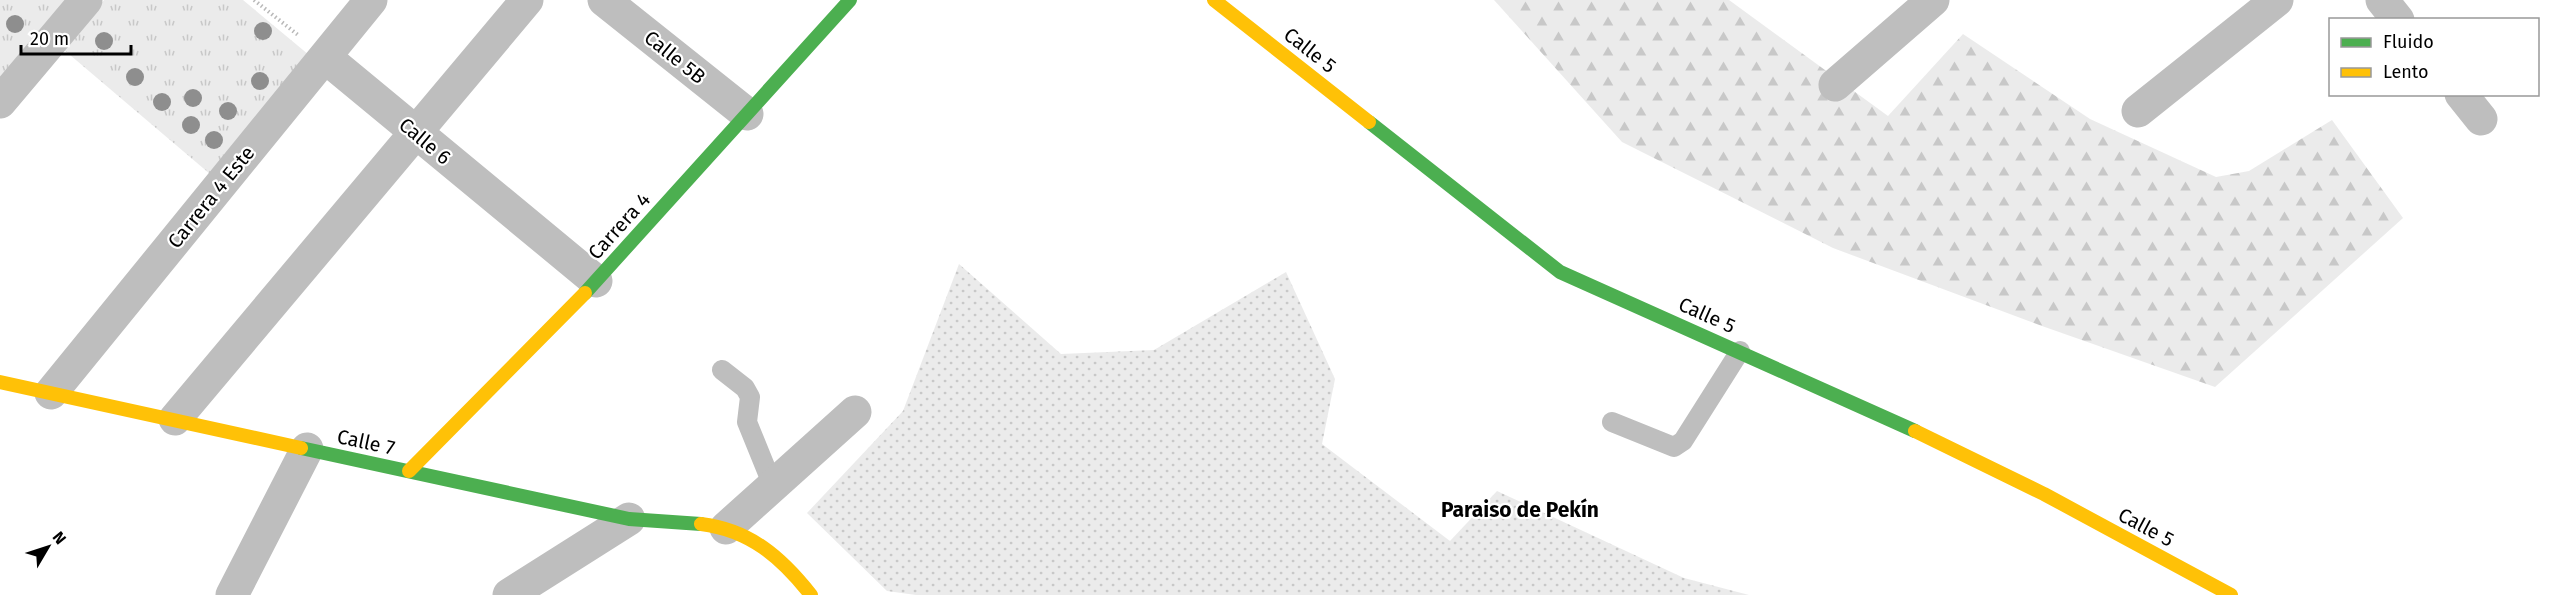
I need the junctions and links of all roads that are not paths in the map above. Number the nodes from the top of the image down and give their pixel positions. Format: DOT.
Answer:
graph roads {
  1 [pos="86,0"];
  2 [pos="371,0"];
  3 [pos="527,0"];
  4 [pos="850,0"];
  5 [pos="1214,0"];
  6 [pos="1933,0"];
  7 [pos="2277,0"];
  8 [pos="618,4"];
  9 [pos="325,57"];
  10 [pos="1835,85"];
  11 [pos="0,102"];
  12 [pos="2138,111"];
  13 [pos="747,114"];
  14 [pos="416,135"];
  15 [pos="596,281"];
  16 [pos="1740,351"];
  17 [pos="722,370"];
  18 [pos="0,382"];
  19 [pos="51,393"];
  20 [pos="855,412"];
  21 [pos="175,419"];
  22 [pos="1612,423"];
  23 [pos="307,449"];
  24 [pos="409,471"];
  25 [pos="773,486"];
  26 [pos="629,519"];
  27 [pos="726,528"];
  28 [pos="232,595"];
  29 [pos="509,595"];
  30 [pos="811,595"];
  31 [pos="2231,595"];
  1 -- 11 [label="street"];
  2 -- 9 [label="street, Carrera 4 Este"];
  3 -- 14 [label="street"];
  4 -- 13 [label="street, Carrera 4"];
  5 -- 16 [label="street, Calle 5"];
  6 -- 10 [label="street"];
  7 -- 12 [label="street"];
  8 -- 13 [label="street, Calle 5B"];
  9 -- 14 [label="street, Calle 6"];
  9 -- 19 [label="street, Carrera 4 Este"];
  13 -- 15 [label="street, Carrera 4"];
  14 -- 15 [label="street, Calle 6"];
  14 -- 21 [label="street"];
  15 -- 24 [label="street, Carrera 4"];
  16 -- 22 [label="lane"];
  16 -- 31 [label="street, Calle 5"];
  17 -- 25 [label="lane"];
  18 -- 19 [label="street, Calle 7"];
  19 -- 21 [label="street, Calle 7"];
  20 -- 25 [label="street"];
  21 -- 23 [label="street, Calle 7"];
  23 -- 24 [label="street, Calle 7"];
  23 -- 28 [label="street"];
  24 -- 26 [label="street, Calle 7"];
  25 -- 27 [label="street"];
  26 -- 27 [label="street, Calle 7"];
  26 -- 29 [label="street"];
  27 -- 30 [label="street, Calle 7"];
}
